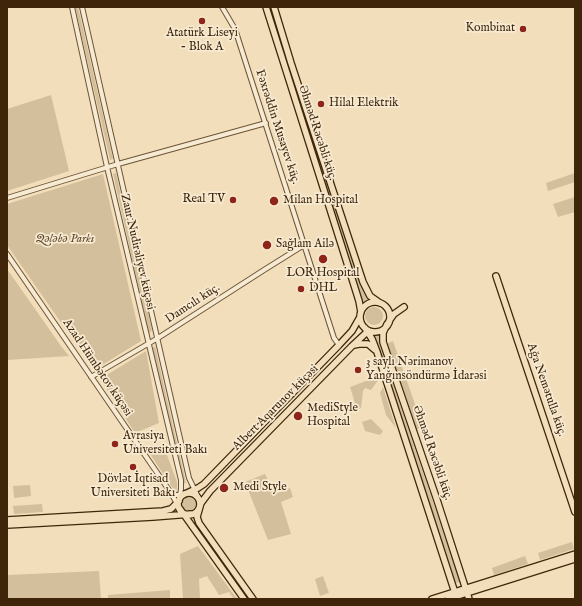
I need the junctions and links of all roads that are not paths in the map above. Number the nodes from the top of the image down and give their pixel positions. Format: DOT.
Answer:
graph roads {
  1 [pos="72,7"];
  2 [pos="82,7"];
  3 [pos="222,7"];
  4 [pos="266,7"];
  5 [pos="274,7"];
  6 [pos="266,123"];
  7 [pos="118,164"];
  8 [pos="107,167"];
  9 [pos="7,198"];
  10 [pos="304,245"];
  11 [pos="7,254"];
  12 [pos="496,276"];
  13 [pos="382,305"];
  14 [pos="360,314"];
  15 [pos="388,323"];
  16 [pos="369,331"];
  17 [pos="158,338"];
  18 [pos="149,344"];
  19 [pos="339,345"];
  20 [pos="352,346"];
  21 [pos="377,352"];
  22 [pos="91,377"];
  23 [pos="194,490"];
  24 [pos="171,493"];
  25 [pos="181,500"];
  26 [pos="199,500"];
  27 [pos="199,507"];
  28 [pos="575,512"];
  29 [pos="191,514"];
  30 [pos="184,515"];
  31 [pos="7,520"];
  32 [pos="7,525"];
  33 [pos="575,554"];
  34 [pos="575,559"];
  35 [pos="456,593"];
  36 [pos="467,595"];
  37 [pos="244,599"];
  38 [pos="253,599"];
  39 [pos="432,599"];
  40 [pos="448,599"];
  1 -- 8 [label="street, Zaur Nudirəliyev küçəsi"];
  2 -- 7 [label="street, Zaur Nudirəliyev küçəsi"];
  3 -- 6 [label="street, Fəxrəddin Musayev küç."];
  4 -- 14 [label="main road, Əhməd Rəcəbli küç."];
  5 -- 13 [label="main road, Əhməd Rəcəbli küç."];
  6 -- 7 [label="street"];
  6 -- 10 [label="street, Fəxrəddin Musayev küç."];
  7 -- 8 [label="street"];
  7 -- 17 [label="street, Zaur Nudirəliyev küçəsi"];
  8 -- 9 [label="street"];
  8 -- 18 [label="street, Zaur Nudirəliyev küçəsi"];
  10 -- 17 [label="street, Damcılı küç."];
  10 -- 19 [label="street, Fəxrəddin Musayev küç."];
  11 -- 22 [label="street, Azad Hümbətov küçəsi"];
  12 -- 28 [label="main road, Ağa Nemətulla küç."];
  13 -- 14 [label="main road"];
  13 -- 15 [label="main road"];
  13 -- 15 [label="main road"];
  14 -- 16 [label="main road"];
  14 -- 19 [label="main road, Albert Aqarunov küçəsi"];
  15 -- 16 [label="main road"];
  15 -- 36 [label="main road, Əhməd Rəcəbli küç."];
  16 -- 20 [label="main road, Albert Aqarunov küçəsi"];
  16 -- 21 [label="main road, Əhməd Rəcəbli küç."];
  17 -- 18 [label="street, Damcılı küç."];
  17 -- 23 [label="street, Zaur Nudirəliyev küçəsi"];
  18 -- 22 [label="street, Damcılı küç."];
  18 -- 25 [label="street, Zaur Nudirəliyev küçəsi"];
  19 -- 23 [label="main road, Albert Aqarunov küçəsi"];
  20 -- 21 [label="main road"];
  20 -- 27 [label="main road, Albert Aqarunov küçəsi"];
  21 -- 35 [label="main road, Əhməd Rəcəbli küç."];
  22 -- 24 [label="street, Azad Hümbətov küçəsi"];
  23 -- 25 [label="main road, Albert Aqarunov küçəsi"];
  23 -- 26 [label="street, Zaur Nudirəliyev küçəsi"];
  24 -- 25 [label="street, Azad Hümbətov küçəsi"];
  24 -- 25 [label="street"];
  25 -- 26 [label="main road"];
  25 -- 29 [label="main road"];
  25 -- 30 [label="main road"];
  25 -- 31 [label="main road, Albert Aqarunov küçəsi"];
  26 -- 27 [label="main road"];
  27 -- 29 [label="main road"];
  27 -- 38 [label="main road"];
  29 -- 30 [label="main road"];
  30 -- 32 [label="main road"];
  30 -- 37 [label="main road"];
  33 -- 36 [label="main road"];
  34 -- 36 [label="main road"];
  35 -- 36 [label="main road"];
  35 -- 39 [label="main road"];
  35 -- 40 [label="main road"];
}
